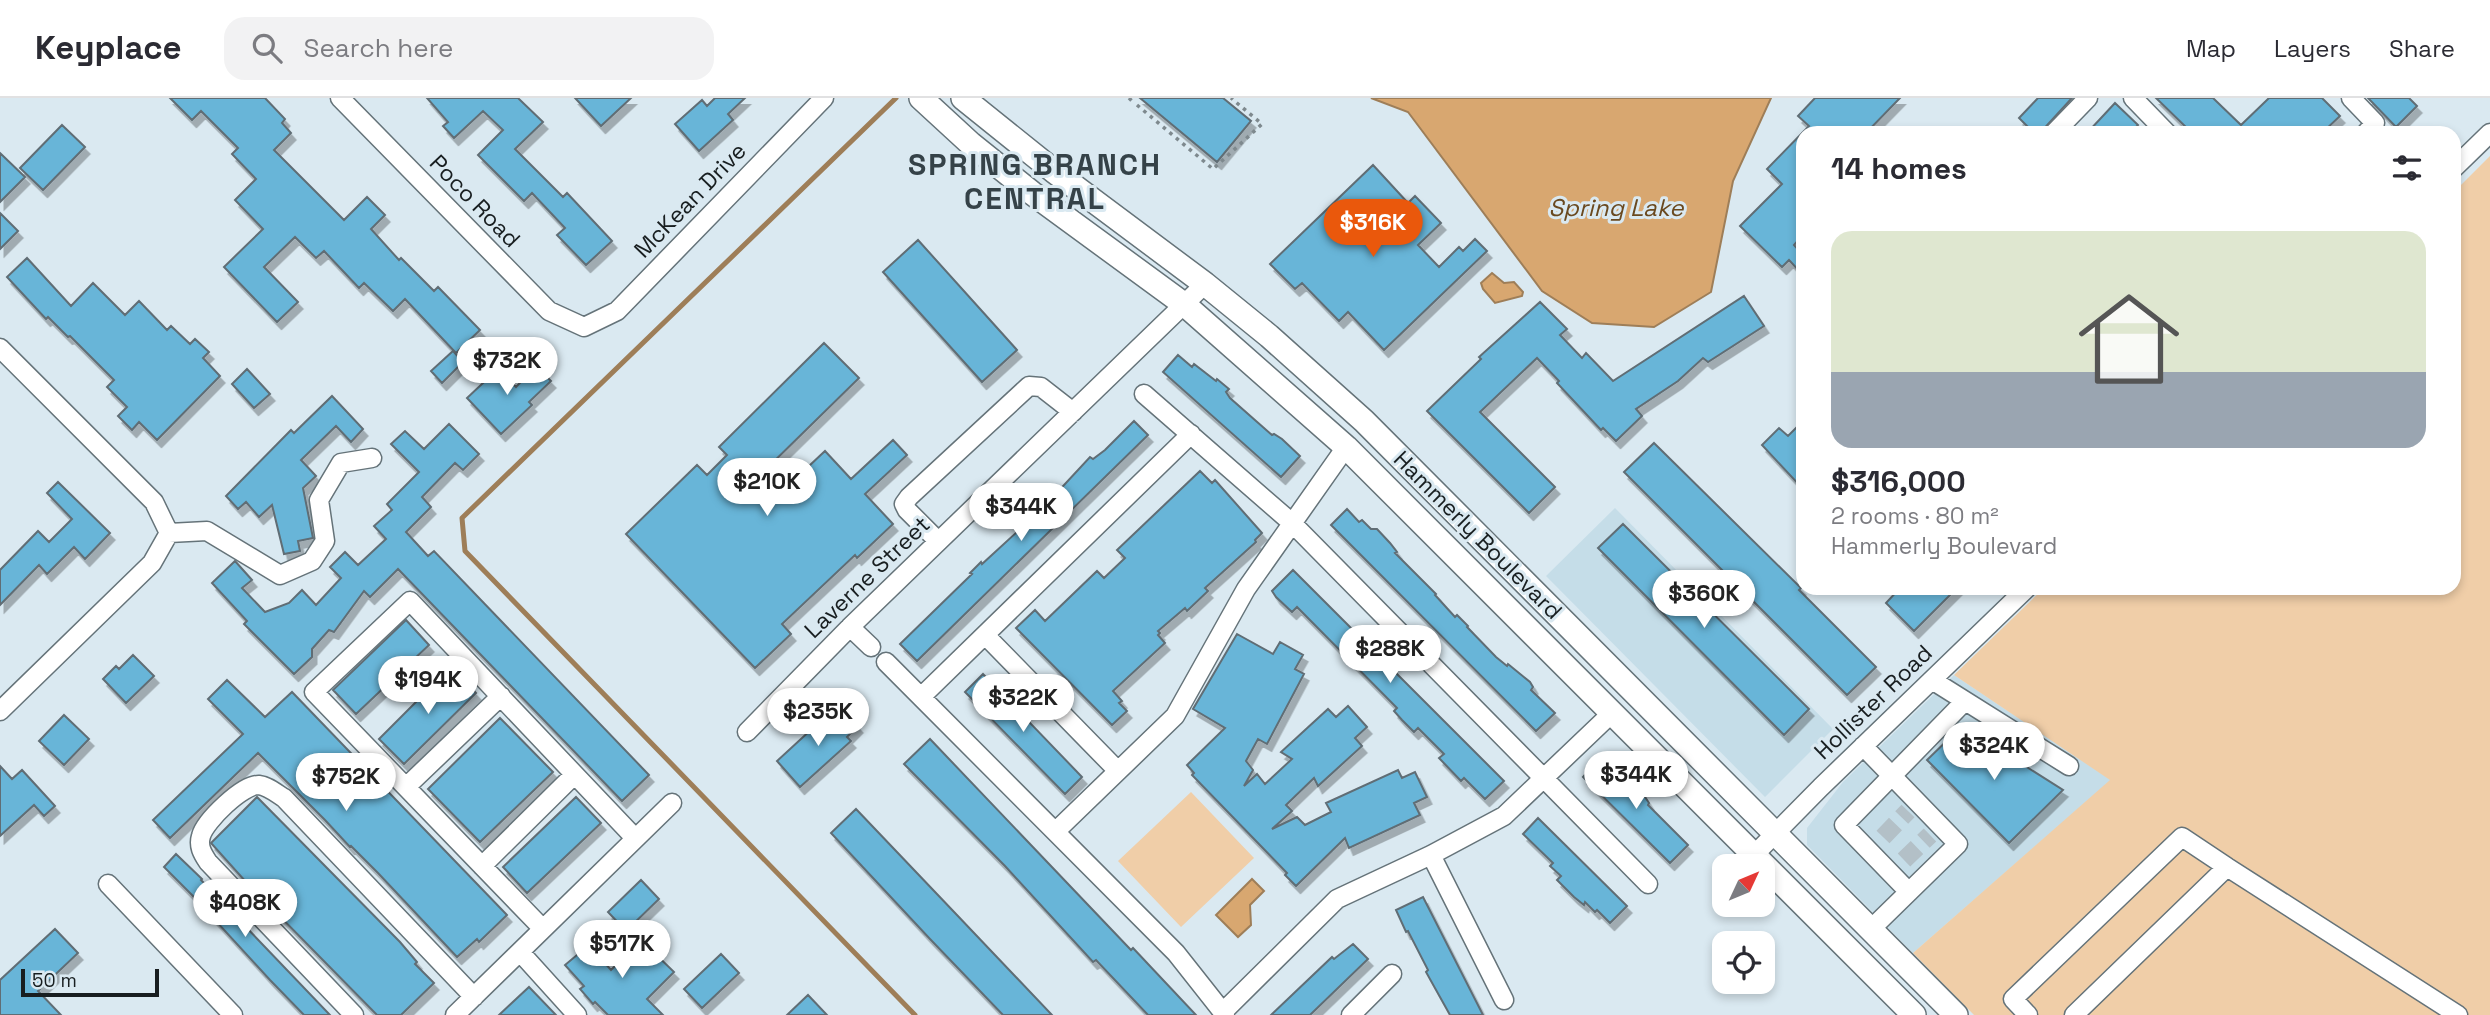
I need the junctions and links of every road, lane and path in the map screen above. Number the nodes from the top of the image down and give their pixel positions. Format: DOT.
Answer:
graph roads {
  1 [pos="340,98"];
  2 [pos="824,98"];
  3 [pos="963,98"];
  4 [pos="1231,98"];
  5 [pos="2088,98"];
  6 [pos="2133,98"];
  7 [pos="2351,98"];
  8 [pos="929,105"];
  9 [pos="1137,105"];
  10 [pos="2061,126"];
  11 [pos="2161,126"];
  12 [pos="2369,126"];
  13 [pos="2490,133"];
  14 [pos="1233,142"];
  15 [pos="1237,146"];
  16 [pos="2461,161"];
  17 [pos="1205,284"];
  18 [pos="1185,305"];
  19 [pos="584,327"];
  20 [pos="0,348"];
  21 [pos="1144,394"];
  22 [pos="1073,412"];
  23 [pos="1364,421"];
  24 [pos="1191,435"];
  25 [pos="1346,447"];
  26 [pos="372,458"];
  27 [pos="1292,523"];
  28 [pos="169,533"];
  29 [pos="939,541"];
  30 [pos="2020,595"];
  31 [pos="1565,622"];
  32 [pos="850,627"];
  33 [pos="985,635"];
  34 [pos="1543,643"];
  35 [pos="871,648"];
  36 [pos="886,662"];
  37 [pos="1932,680"];
  38 [pos="501,696"];
  39 [pos="922,697"];
  40 [pos="1965,701"];
  41 [pos="0,711"];
  42 [pos="1613,712"];
  43 [pos="747,732"];
  44 [pos="1863,746"];
  45 [pos="2069,766"];
  46 [pos="1118,771"];
  47 [pos="574,775"];
  48 [pos="1891,775"];
  49 [pos="1545,779"];
  50 [pos="406,788"];
  51 [pos="672,803"];
  52 [pos="1056,831"];
  53 [pos="1776,833"];
  54 [pos="1882,837"];
  55 [pos="635,838"];
  56 [pos="1869,850"];
  57 [pos="1755,854"];
  58 [pos="1431,855"];
  59 [pos="1904,860"];
  60 [pos="482,866"];
  61 [pos="2227,867"];
  62 [pos="1891,873"];
  63 [pos="1775,874"];
  64 [pos="108,884"];
  65 [pos="1648,884"];
  66 [pos="1909,892"];
  67 [pos="543,929"];
  68 [pos="1871,929"];
  69 [pos="520,952"];
  70 [pos="1392,974"];
  71 [pos="474,997"];
  72 [pos="1504,1000"];
  73 [pos="459,1014"];
  74 [pos="1224,1014"];
  75 [pos="233,1015"];
  76 [pos="354,1015"];
  77 [pos="577,1015"];
  78 [pos="1351,1015"];
  79 [pos="1914,1015"];
  80 [pos="1956,1015"];
  81 [pos="2028,1015"];
  82 [pos="2074,1015"];
  83 [pos="2458,1015"];
  1 -- 19 [label="street, Poco Road"];
  2 -- 19 [label="street, McKean Drive"];
  3 -- 17 [label="main road, Hammerly Boulevard"];
  4 -- 15 [label="path"];
  5 -- 10 [label="street"];
  6 -- 11 [label="street"];
  7 -- 12 [label="street"];
  8 -- 18 [label="main road, Hammerly Boulevard"];
  9 -- 15 [label="path"];
  13 -- 16 [label="street"];
  14 -- 15 [label="path"];
  17 -- 18 [label="street, Laverne Street"];
  17 -- 23 [label="main road, Hammerly Boulevard"];
  18 -- 22 [label="street, Laverne Street"];
  18 -- 25 [label="main road, Hammerly Boulevard"];
  20 -- 28 [label="street"];
  21 -- 24 [label="street"];
  22 -- 29 [label="street, Laverne Street"];
  22 -- 29 [label="street"];
  23 -- 25 [label="main road"];
  23 -- 31 [label="main road, Hammerly Boulevard"];
  24 -- 27 [label="street"];
  24 -- 33 [label="street"];
  25 -- 27 [label="street"];
  25 -- 34 [label="main road, Hammerly Boulevard"];
  26 -- 28 [label="street"];
  27 -- 46 [label="street"];
  27 -- 49 [label="street"];
  28 -- 41 [label="street"];
  29 -- 32 [label="street, Laverne Street"];
  30 -- 37 [label="street, Hollister Road"];
  31 -- 34 [label="main road"];
  31 -- 53 [label="main road, Hammerly Boulevard"];
  32 -- 35 [label="street"];
  32 -- 43 [label="street, Laverne Street"];
  33 -- 39 [label="street"];
  33 -- 46 [label="street"];
  34 -- 42 [label="main road, Hammerly Boulevard"];
  36 -- 39 [label="street"];
  37 -- 40 [label="street"];
  37 -- 44 [label="street, Hollister Road"];
  38 -- 47 [label="street"];
  38 -- 50 [label="street"];
  38 -- 50 [label="street"];
  39 -- 52 [label="street"];
  40 -- 45 [label="street"];
  40 -- 48 [label="street"];
  42 -- 49 [label="street"];
  42 -- 57 [label="main road, Hammerly Boulevard"];
  44 -- 48 [label="street"];
  44 -- 53 [label="street, Hollister Road"];
  46 -- 52 [label="street"];
  47 -- 55 [label="street"];
  47 -- 60 [label="street"];
  48 -- 56 [label="street"];
  48 -- 66 [label="street"];
  49 -- 58 [label="street"];
  49 -- 65 [label="street"];
  50 -- 60 [label="street"];
  51 -- 55 [label="street"];
  52 -- 74 [label="street"];
  53 -- 57 [label="street, Hollister Road"];
  53 -- 68 [label="main road, Hammerly Boulevard"];
  54 -- 56 [label="street"];
  55 -- 67 [label="street"];
  56 -- 62 [label="street"];
  58 -- 72 [label="street"];
  58 -- 74 [label="street"];
  59 -- 62 [label="street"];
  60 -- 67 [label="street"];
  61 -- 81 [label="street"];
  61 -- 82 [label="street"];
  61 -- 83 [label="street"];
  62 -- 66 [label="street"];
  63 -- 79 [label="main road, Hammerly Boulevard"];
  64 -- 75 [label="street"];
  66 -- 68 [label="street"];
  67 -- 69 [label="street"];
  68 -- 80 [label="main road, Hammerly Boulevard"];
  69 -- 71 [label="street"];
  69 -- 77 [label="street"];
  70 -- 78 [label="street"];
  71 -- 73 [label="street"];
  71 -- 76 [label="street"];
}
